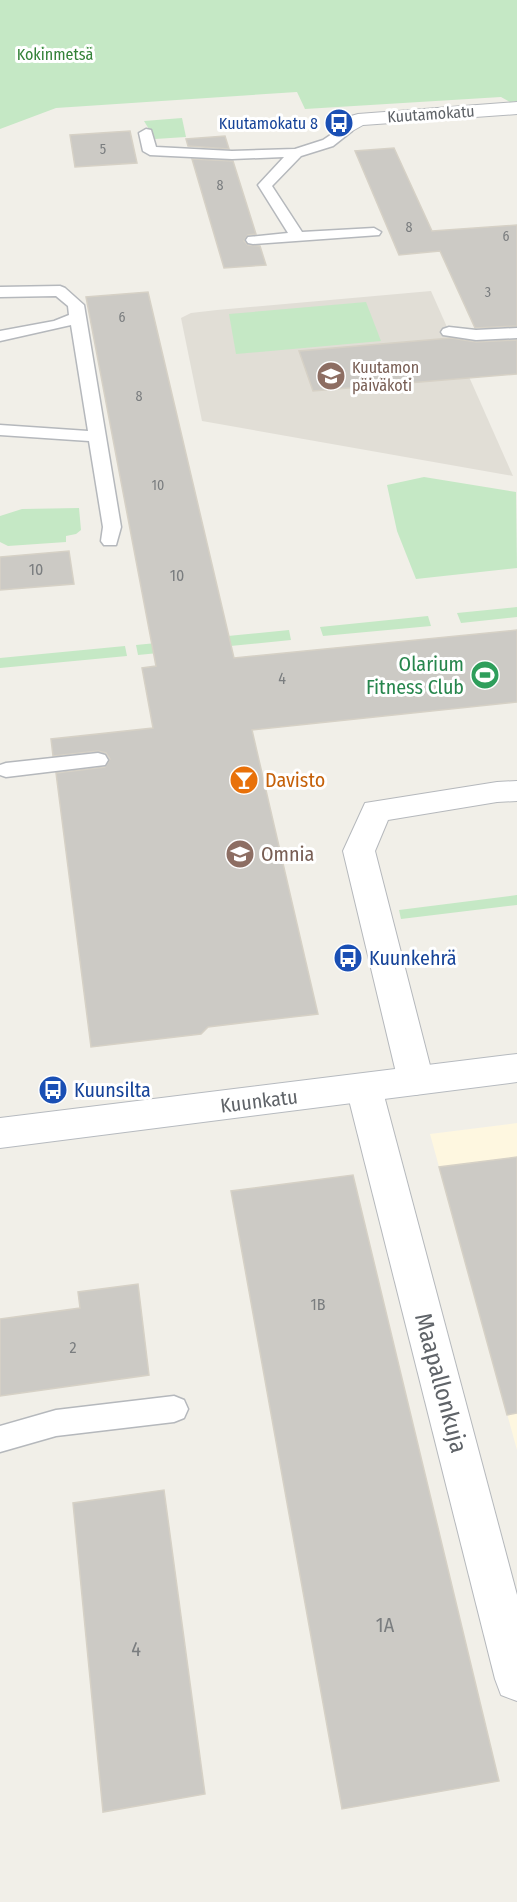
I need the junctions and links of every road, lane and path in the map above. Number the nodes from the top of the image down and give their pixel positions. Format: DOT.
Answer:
graph roads {
  1 [pos="517,108"];
  2 [pos="347,128"];
  3 [pos="146,133"];
  4 [pos="296,153"];
  5 [pos="374,232"];
  6 [pos="298,237"];
  7 [pos="253,240"];
  8 [pos="0,292"];
  9 [pos="77,317"];
  10 [pos="449,332"];
  11 [pos="517,333"];
  12 [pos="0,336"];
  13 [pos="0,430"];
  14 [pos="97,437"];
  15 [pos="110,541"];
  16 [pos="98,760"];
  17 [pos="6,770"];
  18 [pos="517,791"];
  19 [pos="517,1068"];
  20 [pos="416,1081"];
  21 [pos="364,1088"];
  22 [pos="0,1133"];
  23 [pos="174,1409"];
  24 [pos="0,1439"];
  25 [pos="517,1678"];
  1 -- 2 [label="street, Kuutamokatu"];
  2 -- 4 [label="lane"];
  3 -- 4 [label="lane"];
  4 -- 6 [label="lane"];
  5 -- 6 [label="lane"];
  6 -- 7 [label="lane"];
  8 -- 9 [label="lane"];
  9 -- 12 [label="lane"];
  9 -- 14 [label="lane"];
  10 -- 11 [label="lane"];
  13 -- 14 [label="lane"];
  14 -- 15 [label="lane"];
  16 -- 17 [label="lane"];
  18 -- 20 [label="street"];
  19 -- 20 [label="street, Kuunkatu"];
  20 -- 21 [label="street, Kuunkatu"];
  21 -- 22 [label="street, Kuunkatu"];
  21 -- 25 [label="street, Maapallonkuja"];
  23 -- 24 [label="lane"];
}
